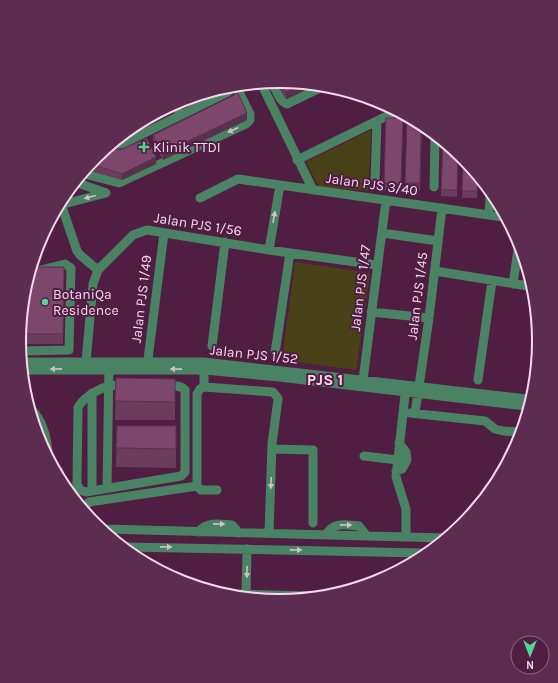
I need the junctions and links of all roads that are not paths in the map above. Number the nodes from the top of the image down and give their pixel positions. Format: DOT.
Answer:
graph roads {
  1 [pos="275,88"];
  2 [pos="264,89"];
  3 [pos="313,91"];
  4 [pos="239,92"];
  5 [pos="210,98"];
  6 [pos="178,110"];
  7 [pos="180,115"];
  8 [pos="390,115"];
  9 [pos="377,121"];
  10 [pos="435,142"];
  11 [pos="121,144"];
  12 [pos="298,160"];
  13 [pos="89,175"];
  14 [pos="375,182"];
  15 [pos="81,184"];
  16 [pos="280,185"];
  17 [pos="434,187"];
  18 [pos="313,190"];
  19 [pos="200,198"];
  20 [pos="386,200"];
  21 [pos="68,202"];
  22 [pos="490,202"];
  23 [pos="442,208"];
  24 [pos="63,210"];
  25 [pos="489,215"];
  26 [pos="499,216"];
  27 [pos="164,233"];
  28 [pos="382,233"];
  29 [pos="438,241"];
  30 [pos="225,242"];
  31 [pos="269,250"];
  32 [pos="290,253"];
  33 [pos="517,255"];
  34 [pos="377,265"];
  35 [pos="98,270"];
  36 [pos="36,271"];
  37 [pos="435,271"];
  38 [pos="492,281"];
  39 [pos="513,284"];
  40 [pos="525,286"];
  41 [pos="371,312"];
  42 [pos="429,318"];
  43 [pos="212,346"];
  44 [pos="26,350"];
  45 [pos="275,353"];
  46 [pos="27,362"];
  47 [pos="86,362"];
  48 [pos="108,365"];
  49 [pos="147,365"];
  50 [pos="204,366"];
  51 [pos="28,370"];
  52 [pos="363,380"];
  53 [pos="478,380"];
  54 [pos="108,386"];
  55 [pos="140,386"];
  56 [pos="155,386"];
  57 [pos="204,387"];
  58 [pos="406,388"];
  59 [pos="418,390"];
  60 [pos="92,393"];
  61 [pos="525,399"];
  62 [pos="523,406"];
  63 [pos="403,412"];
  64 [pos="415,413"];
  65 [pos="37,416"];
  66 [pos="516,432"];
  67 [pos="46,439"];
  68 [pos="400,443"];
  69 [pos="272,447"];
  70 [pos="364,456"];
  71 [pos="398,460"];
  72 [pos="396,471"];
  73 [pos="197,486"];
  74 [pos="107,488"];
  75 [pos="217,490"];
  76 [pos="92,491"];
  77 [pos="86,505"];
  78 [pos="313,523"];
  79 [pos="109,529"];
  80 [pos="269,533"];
  81 [pos="406,536"];
  82 [pos="439,538"];
  83 [pos="130,546"];
  84 [pos="247,549"];
  85 [pos="418,553"];
  86 [pos="243,592"];
  1 -- 3 [label="street"];
  2 -- 12 [label="street"];
  4 -- 13 [label="street, one-way"];
  5 -- 7 [label="street"];
  6 -- 7 [label="street"];
  7 -- 11 [label="street"];
  8 -- 9 [label="street"];
  9 -- 12 [label="street"];
  9 -- 14 [label="street"];
  10 -- 17 [label="street"];
  12 -- 18 [label="street"];
  15 -- 21 [label="street, one-way"];
  16 -- 18 [label="street, Jalan PJS 3/40"];
  16 -- 19 [label="street, Jalan PJS 3/40"];
  31 -- 16 [label="street, one-way"];
  18 -- 20 [label="street, Jalan PJS 3/40"];
  20 -- 23 [label="street, Jalan PJS 3/40"];
  20 -- 28 [label="street, Jalan PJS 1/47"];
  22 -- 25 [label="street"];
  23 -- 25 [label="street, Jalan PJS 3/40"];
  23 -- 29 [label="street, Jalan PJS 1/45"];
  24 -- 35 [label="street"];
  25 -- 26 [label="street, Jalan PJS 3/40"];
  27 -- 30 [label="street, Jalan PJS 1/56"];
  27 -- 35 [label="street, Jalan PJS 1/56"];
  27 -- 49 [label="street, Jalan PJS 1/49"];
  28 -- 29 [label="street"];
  28 -- 34 [label="street, Jalan PJS 1/47"];
  29 -- 37 [label="street, Jalan PJS 1/45"];
  30 -- 31 [label="street, Jalan PJS 1/56"];
  30 -- 43 [label="street"];
  31 -- 32 [label="street, Jalan PJS 1/56"];
  32 -- 34 [label="street, Jalan PJS 1/56"];
  32 -- 45 [label="street"];
  33 -- 39 [label="street"];
  34 -- 41 [label="street, Jalan PJS 1/47"];
  35 -- 47 [label="street, Jalan PJS 1/56"];
  36 -- 44 [label="street"];
  37 -- 38 [label="street"];
  37 -- 42 [label="street, Jalan PJS 1/45"];
  38 -- 39 [label="street"];
  38 -- 53 [label="street"];
  39 -- 40 [label="street"];
  41 -- 42 [label="street"];
  41 -- 52 [label="street, Jalan PJS 1/47"];
  42 -- 59 [label="street, Jalan PJS 1/45"];
  46 -- 47 [label="street, Jalan PJS 1/52"];
  47 -- 48 [label="street, Jalan PJS 1/52"];
  48 -- 49 [label="street, Jalan PJS 1/52"];
  48 -- 51 [label="street, Jalan PJS 1/52, one-way"];
  48 -- 54 [label="street"];
  49 -- 50 [label="street, Jalan PJS 1/52"];
  50 -- 52 [label="street, Jalan PJS 1/52"];
  50 -- 57 [label="street"];
  50 -- 58 [label="street, Jalan PJS 1/52"];
  52 -- 58 [label="street, Jalan PJS 1/52"];
  54 -- 55 [label="street"];
  54 -- 60 [label="street"];
  54 -- 74 [label="street"];
  56 -- 74 [label="street"];
  57 -- 69 [label="street"];
  57 -- 73 [label="street"];
  58 -- 59 [label="street, Jalan PJS 1/52"];
  58 -- 63 [label="street"];
  59 -- 61 [label="street, Jalan PJS 1/52"];
  59 -- 62 [label="street, Jalan PJS 1/52"];
  59 -- 64 [label="street, Jalan PJS 1/45"];
  60 -- 76 [label="street"];
  60 -- 76 [label="street"];
  63 -- 64 [label="street"];
  63 -- 68 [label="street"];
  64 -- 66 [label="street"];
  65 -- 67 [label="street"];
  68 -- 71 [label="street"];
  68 -- 72 [label="street"];
  69 -- 78 [label="street"];
  69 -- 80 [label="street, one-way"];
  70 -- 71 [label="street"];
  71 -- 72 [label="street"];
  72 -- 81 [label="street"];
  73 -- 75 [label="street"];
  73 -- 77 [label="street"];
  74 -- 76 [label="street"];
  79 -- 80 [label="street"];
  80 -- 81 [label="street"];
  81 -- 82 [label="street"];
  83 -- 84 [label="street, one-way"];
  84 -- 85 [label="street, one-way"];
  84 -- 86 [label="street, one-way"];
}
